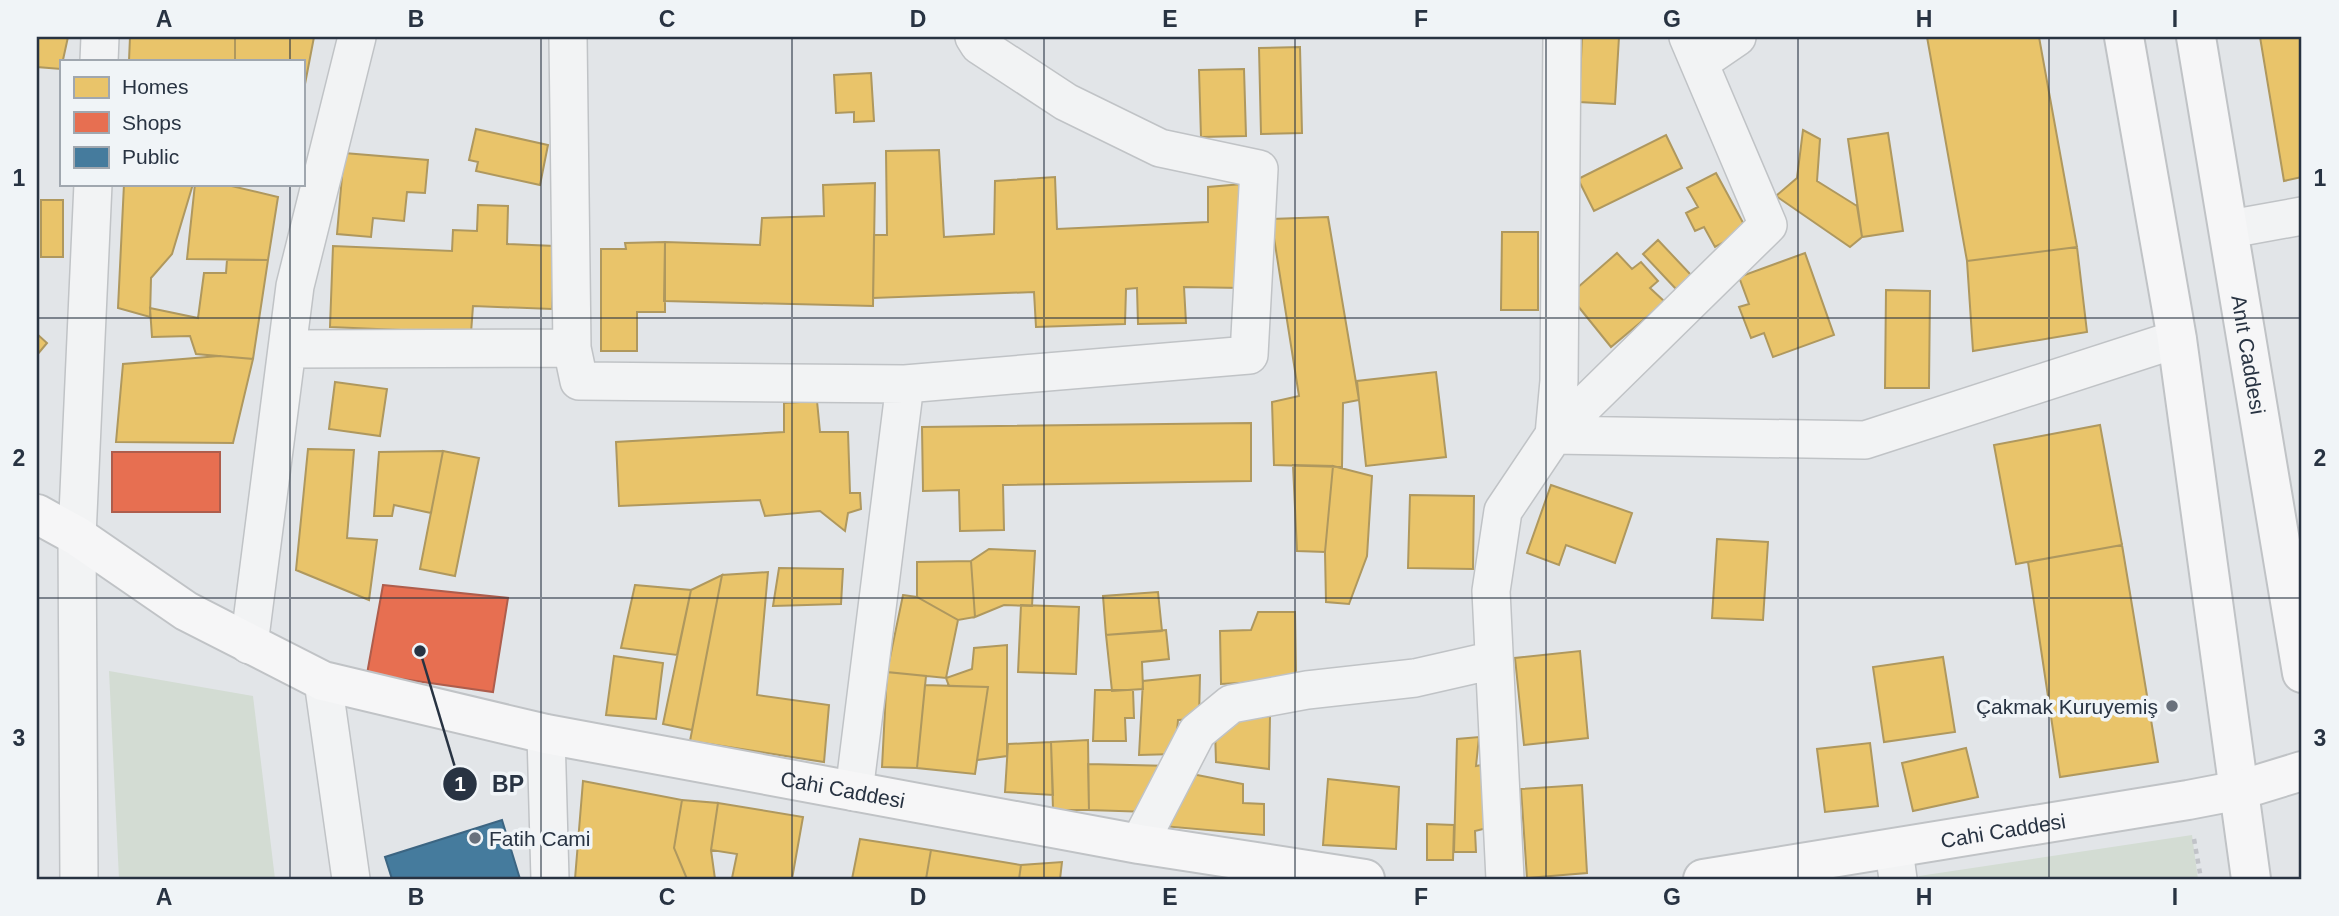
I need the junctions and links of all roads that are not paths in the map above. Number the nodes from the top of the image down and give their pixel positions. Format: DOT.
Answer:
graph roads {
  1 [pos="100,37"];
  2 [pos="357,37"];
  3 [pos="568,37"];
  4 [pos="974,37"];
  5 [pos="1562,37"];
  6 [pos="1737,37"];
  7 [pos="2124,37"];
  8 [pos="2196,37"];
  9 [pos="1693,50"];
  10 [pos="99,60"];
  11 [pos="93,186"];
  12 [pos="2302,216"];
  13 [pos="2230,229"];
  14 [pos="2178,339"];
  15 [pos="572,348"];
  16 [pos="287,349"];
  17 [pos="905,384"];
  18 [pos="1554,435"];
  19 [pos="37,514"];
  20 [pos="77,536"];
  21 [pos="249,645"];
  22 [pos="1494,660"];
  23 [pos="2302,673"];
  24 [pos="323,681"];
  25 [pos="546,734"];
  26 [pos="2302,771"];
  27 [pos="2240,790"];
  28 [pos="854,792"];
  29 [pos="1139,844"];
  30 [pos="1896,865"];
  31 [pos="79,879"];
  32 [pos="351,879"];
  33 [pos="550,879"];
  34 [pos="1366,879"];
  35 [pos="1504,879"];
  36 [pos="1703,879"];
  37 [pos="2251,879"];
  1 -- 10 [label="street"];
  2 -- 16 [label="street"];
  3 -- 15 [label="street"];
  4 -- 17 [label="street"];
  5 -- 18 [label="street"];
  6 -- 9 [label="street"];
  7 -- 14 [label="street"];
  8 -- 13 [label="street, Anıt Caddesi"];
  9 -- 18 [label="street"];
  11 -- 20 [label="street"];
  12 -- 13 [label="street"];
  13 -- 23 [label="street, Anıt Caddesi"];
  14 -- 18 [label="street"];
  14 -- 27 [label="street"];
  15 -- 16 [label="street"];
  15 -- 17 [label="street"];
  16 -- 21 [label="street"];
  17 -- 28 [label="street"];
  18 -- 22 [label="street"];
  19 -- 20 [label="street, Cahi Caddesi"];
  20 -- 21 [label="street, Cahi Caddesi"];
  20 -- 31 [label="street"];
  21 -- 24 [label="street, Cahi Caddesi"];
  22 -- 29 [label="street"];
  22 -- 35 [label="street"];
  24 -- 25 [label="street, Cahi Caddesi"];
  24 -- 32 [label="street"];
  25 -- 28 [label="street, Cahi Caddesi"];
  25 -- 33 [label="street"];
  26 -- 27 [label="street, Cahi Caddesi"];
  27 -- 30 [label="street, Cahi Caddesi"];
  27 -- 37 [label="street"];
  28 -- 29 [label="street, Cahi Caddesi"];
  29 -- 34 [label="street, Cahi Caddesi"];
  30 -- 36 [label="street, Cahi Caddesi"];
}
